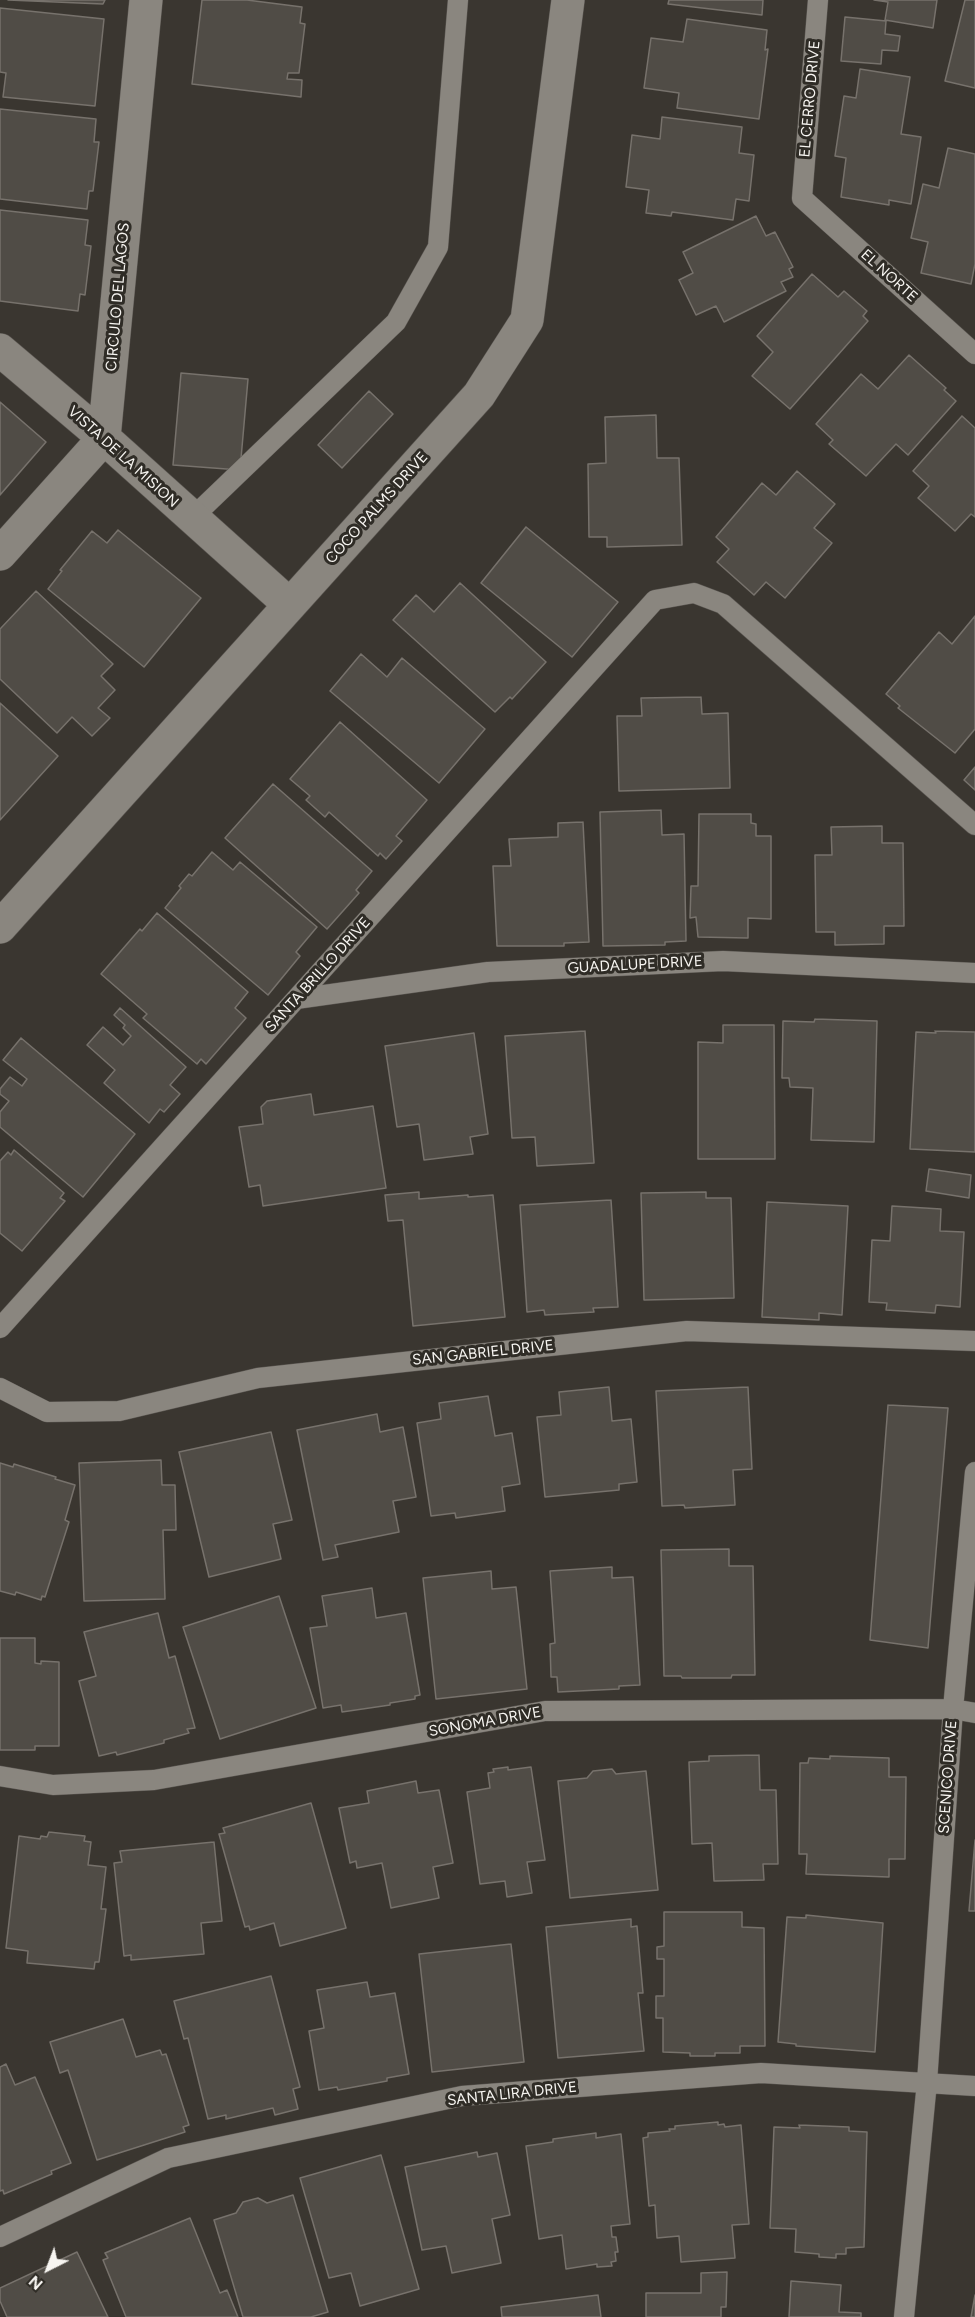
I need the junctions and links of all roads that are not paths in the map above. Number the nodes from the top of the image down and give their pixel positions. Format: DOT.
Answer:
graph roads {
  1 [pos="146,0"];
  2 [pos="458,0"];
  3 [pos="568,0"];
  4 [pos="818,0"];
  5 [pos="802,198"];
  6 [pos="0,350"];
  7 [pos="975,354"];
  8 [pos="104,438"];
  9 [pos="192,518"];
  10 [pos="0,554"];
  11 [pos="290,605"];
  12 [pos="975,825"];
  13 [pos="0,927"];
  14 [pos="975,973"];
  15 [pos="296,999"];
  16 [pos="0,1328"];
  17 [pos="975,1341"];
  18 [pos="0,1388"];
  19 [pos="975,1472"];
  20 [pos="953,1709"];
  21 [pos="975,1713"];
  22 [pos="0,1776"];
  23 [pos="927,2082"];
  24 [pos="975,2086"];
  25 [pos="0,2236"];
  26 [pos="904,2317"];
  1 -- 8 [label="street, CIRCULO DEL LAGOS"];
  2 -- 9 [label="lane"];
  3 -- 11 [label="street, COCO PALMS DRIVE"];
  4 -- 5 [label="lane, EL CERRO DRIVE"];
  5 -- 7 [label="lane, EL NORTE"];
  6 -- 8 [label="street, VISTA DE LA MISION"];
  8 -- 9 [label="street, VISTA DE LA MISION"];
  8 -- 10 [label="street"];
  9 -- 11 [label="street, VISTA DE LA MISION"];
  11 -- 13 [label="street, COCO PALMS DRIVE"];
  12 -- 15 [label="lane, SANTA BRILLO DRIVE"];
  14 -- 15 [label="lane, GUADALUPE DRIVE"];
  15 -- 16 [label="lane, SANTA BRILLO DRIVE"];
  17 -- 18 [label="lane, SAN GABRIEL DRIVE"];
  19 -- 20 [label="lane, SCENICO DRIVE"];
  20 -- 21 [label="lane, SONOMA DRIVE"];
  20 -- 22 [label="lane, SONOMA DRIVE"];
  20 -- 23 [label="lane, SCENICO DRIVE"];
  23 -- 24 [label="lane, SANTA LIRA DRIVE"];
  23 -- 25 [label="lane, SANTA LIRA DRIVE"];
  23 -- 26 [label="lane, SCENICO DRIVE"];
}
